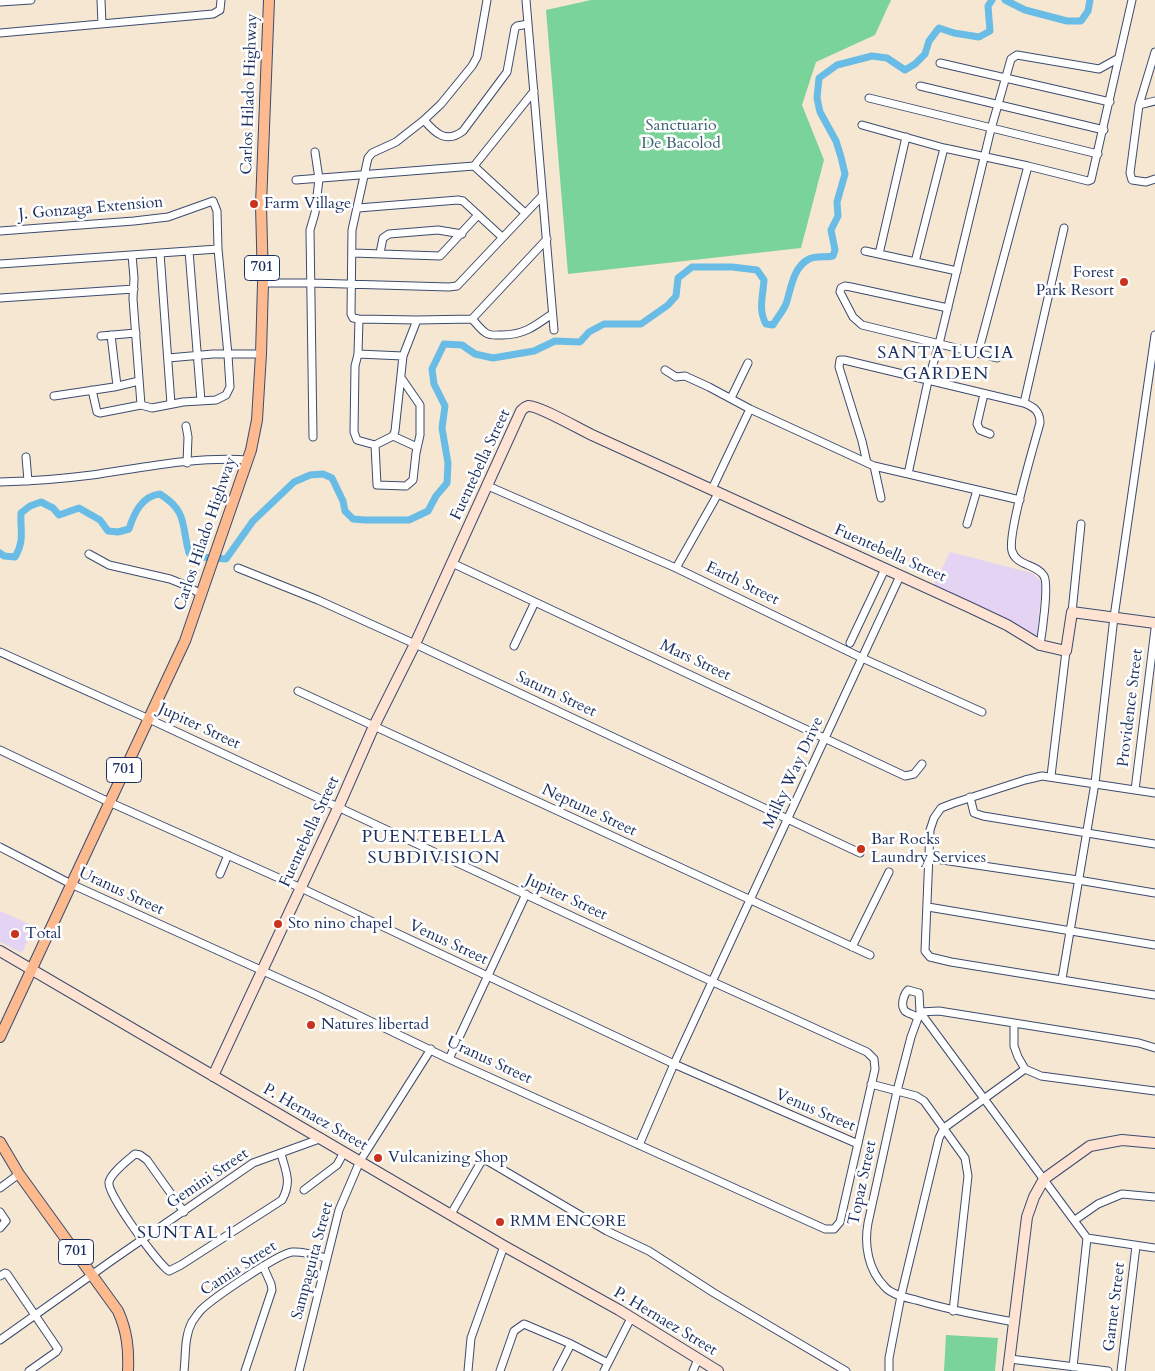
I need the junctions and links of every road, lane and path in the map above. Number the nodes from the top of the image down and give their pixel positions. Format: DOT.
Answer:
graph roads {
  1 [pos="20,0"];
  2 [pos="31,0"];
  3 [pos="101,0"];
  4 [pos="221,0"];
  5 [pos="269,0"];
  6 [pos="487,0"];
  7 [pos="526,0"];
  8 [pos="1132,0"];
  9 [pos="0,2"];
  10 [pos="102,24"];
  11 [pos="528,24"];
  12 [pos="0,33"];
  13 [pos="1155,52"];
  14 [pos="1119,58"];
  15 [pos="940,64"];
  16 [pos="1006,78"];
  17 [pos="920,86"];
  18 [pos="534,91"];
  19 [pos="869,98"];
  20 [pos="1155,101"];
  21 [pos="1110,102"];
  22 [pos="998,104"];
  23 [pos="1139,105"];
  24 [pos="424,120"];
  25 [pos="862,125"];
  26 [pos="992,129"];
  27 [pos="1104,130"];
  28 [pos="906,137"];
  29 [pos="944,148"];
  30 [pos="315,152"];
  31 [pos="1098,154"];
  32 [pos="985,156"];
  33 [pos="474,166"];
  34 [pos="1028,166"];
  35 [pos="364,174"];
  36 [pos="319,179"];
  37 [pos="1155,179"];
  38 [pos="296,180"];
  39 [pos="542,196"];
  40 [pos="358,208"];
  41 [pos="524,213"];
  42 [pos="478,216"];
  43 [pos="1064,228"];
  44 [pos="0,231"];
  45 [pos="462,234"];
  46 [pos="502,237"];
  47 [pos="547,239"];
  48 [pos="218,249"];
  49 [pos="865,251"];
  50 [pos="189,252"];
  51 [pos="160,253"];
  52 [pos="353,253"];
  53 [pos="380,253"];
  54 [pos="880,254"];
  55 [pos="132,255"];
  56 [pos="915,262"];
  57 [pos="0,264"];
  58 [pos="957,271"];
  59 [pos="311,283"];
  60 [pos="263,284"];
  61 [pos="352,284"];
  62 [pos="134,290"];
  63 [pos="0,298"];
  64 [pos="948,308"];
  65 [pos="552,314"];
  66 [pos="359,319"];
  67 [pos="472,319"];
  68 [pos="417,320"];
  69 [pos="554,330"];
  70 [pos="136,333"];
  71 [pos="111,335"];
  72 [pos="1155,335"];
  73 [pos="101,336"];
  74 [pos="939,344"];
  75 [pos="261,354"];
  76 [pos="358,354"];
  77 [pos="978,354"];
  78 [pos="228,355"];
  79 [pos="197,356"];
  80 [pos="403,356"];
  81 [pos="168,358"];
  82 [pos="997,358"];
  83 [pos="748,363"];
  84 [pos="1152,369"];
  85 [pos="666,370"];
  86 [pos="139,380"];
  87 [pos="402,380"];
  88 [pos="928,381"];
  89 [pos="116,386"];
  90 [pos="92,390"];
  91 [pos="984,394"];
  92 [pos="54,396"];
  93 [pos="731,398"];
  94 [pos="200,401"];
  95 [pos="1024,403"];
  96 [pos="171,404"];
  97 [pos="141,405"];
  98 [pos="750,409"];
  99 [pos="186,426"];
  100 [pos="990,434"];
  101 [pos="393,436"];
  102 [pos="313,437"];
  103 [pos="375,446"];
  104 [pos="417,447"];
  105 [pos="26,458"];
  106 [pos="248,460"];
  107 [pos="187,463"];
  108 [pos="871,464"];
  109 [pos="908,474"];
  110 [pos="28,481"];
  111 [pos="0,482"];
  112 [pos="488,486"];
  113 [pos="716,490"];
  114 [pos="977,490"];
  115 [pos="881,498"];
  116 [pos="1020,500"];
  117 [pos="967,524"];
  118 [pos="1081,524"];
  119 [pos="89,554"];
  120 [pos="452,563"];
  121 [pos="238,568"];
  122 [pos="676,568"];
  123 [pos="885,569"];
  124 [pos="900,576"];
  125 [pos="201,594"];
  126 [pos="535,602"];
  127 [pos="1072,612"];
  128 [pos="1114,618"];
  129 [pos="1155,623"];
  130 [pos="1155,629"];
  131 [pos="850,643"];
  132 [pos="415,644"];
  133 [pos="1040,645"];
  134 [pos="514,646"];
  135 [pos="1066,651"];
  136 [pos="0,652"];
  137 [pos="862,658"];
  138 [pos="298,690"];
  139 [pos="982,712"];
  140 [pos="149,719"];
  141 [pos="374,726"];
  142 [pos="825,739"];
  143 [pos="0,750"];
  144 [pos="922,764"];
  145 [pos="1051,776"];
  146 [pos="1095,783"];
  147 [pos="1135,790"];
  148 [pos="1155,793"];
  149 [pos="970,797"];
  150 [pos="109,802"];
  151 [pos="338,808"];
  152 [pos="787,818"];
  153 [pos="1087,832"];
  154 [pos="1155,844"];
  155 [pos="0,847"];
  156 [pos="860,853"];
  157 [pos="228,855"];
  158 [pos="929,858"];
  159 [pos="889,872"];
  160 [pos="220,874"];
  161 [pos="1078,880"];
  162 [pos="71,884"];
  163 [pos="301,888"];
  164 [pos="1155,893"];
  165 [pos="526,894"];
  166 [pos="749,901"];
  167 [pos="928,906"];
  168 [pos="1069,930"];
  169 [pos="1155,945"];
  170 [pos="852,947"];
  171 [pos="0,951"];
  172 [pos="870,955"];
  173 [pos="31,970"];
  174 [pos="262,971"];
  175 [pos="488,977"];
  176 [pos="1062,979"];
  177 [pos="713,982"];
  178 [pos="1155,995"];
  179 [pos="919,1015"];
  180 [pos="1014,1024"];
  181 [pos="0,1037"];
  182 [pos="1155,1048"];
  183 [pos="431,1049"];
  184 [pos="449,1058"];
  185 [pos="674,1064"];
  186 [pos="1025,1069"];
  187 [pos="213,1076"];
  188 [pos="871,1084"];
  189 [pos="897,1091"];
  190 [pos="1155,1091"];
  191 [pos="984,1098"];
  192 [pos="944,1128"];
  193 [pos="322,1138"];
  194 [pos="0,1142"];
  195 [pos="1155,1143"];
  196 [pos="858,1144"];
  197 [pos="639,1145"];
  198 [pos="344,1152"];
  199 [pos="281,1154"];
  200 [pos="360,1161"];
  201 [pos="19,1174"];
  202 [pos="1044,1179"];
  203 [pos="0,1188"];
  204 [pos="304,1190"];
  205 [pos="1155,1197"];
  206 [pos="0,1212"];
  207 [pos="184,1212"];
  208 [pos="451,1214"];
  209 [pos="1074,1220"];
  210 [pos="0,1228"];
  211 [pos="1087,1238"];
  212 [pos="142,1240"];
  213 [pos="504,1246"];
  214 [pos="1136,1246"];
  215 [pos="1155,1248"];
  216 [pos="326,1258"];
  217 [pos="263,1266"];
  218 [pos="93,1275"];
  219 [pos="0,1276"];
  220 [pos="901,1296"];
  221 [pos="953,1311"];
  222 [pos="35,1316"];
  223 [pos="631,1318"];
  224 [pos="1014,1322"];
  225 [pos="0,1340"];
  226 [pos="571,1344"];
  227 [pos="1010,1359"];
  228 [pos="698,1360"];
  229 [pos="608,1363"];
  230 [pos="1073,1366"];
  231 [pos="29,1371"];
  232 [pos="128,1371"];
  233 [pos="184,1371"];
  234 [pos="245,1371"];
  235 [pos="299,1371"];
  236 [pos="468,1371"];
  237 [pos="500,1371"];
  238 [pos="557,1371"];
  239 [pos="604,1371"];
  240 [pos="693,1371"];
  241 [pos="718,1371"];
  242 [pos="846,1371"];
  243 [pos="889,1371"];
  244 [pos="1008,1371"];
  245 [pos="1108,1371"];
  246 [pos="1121,1371"];
  1 -- 2 [label="street"];
  1 -- 9 [label="street"];
  3 -- 10 [label="street"];
  4 -- 10 [label="street"];
  5 -- 60 [label="main road, Carlos Hilado Highway / 701"];
  6 -- 24 [label="street"];
  7 -- 11 [label="street"];
  8 -- 14 [label="street"];
  10 -- 12 [label="street"];
  11 -- 18 [label="street"];
  11 -- 24 [label="street"];
  13 -- 23 [label="street"];
  14 -- 16 [label="street"];
  14 -- 21 [label="street"];
  15 -- 16 [label="street"];
  16 -- 21 [label="street"];
  16 -- 22 [label="street"];
  17 -- 22 [label="street"];
  18 -- 33 [label="street"];
  18 -- 39 [label="street"];
  19 -- 26 [label="street"];
  20 -- 23 [label="street"];
  21 -- 27 [label="street"];
  22 -- 26 [label="street"];
  22 -- 27 [label="street"];
  23 -- 37 [label="street"];
  24 -- 35 [label="street"];
  25 -- 28 [label="street"];
  26 -- 31 [label="street"];
  26 -- 32 [label="street"];
  27 -- 31 [label="street"];
  28 -- 29 [label="street"];
  28 -- 54 [label="street"];
  29 -- 32 [label="street"];
  29 -- 56 [label="street"];
  30 -- 36 [label="street"];
  31 -- 34 [label="street"];
  32 -- 34 [label="street"];
  32 -- 58 [label="street"];
  33 -- 35 [label="street"];
  33 -- 41 [label="street"];
  34 -- 77 [label="street"];
  35 -- 36 [label="street"];
  35 -- 40 [label="street"];
  36 -- 38 [label="street"];
  36 -- 59 [label="street"];
  39 -- 41 [label="street"];
  39 -- 47 [label="street"];
  40 -- 42 [label="street"];
  40 -- 52 [label="street"];
  41 -- 46 [label="street"];
  42 -- 45 [label="street"];
  42 -- 46 [label="street"];
  43 -- 95 [label="street"];
  44 -- 48 [label="street, J. Gonzaga Extension"];
  45 -- 53 [label="street"];
  45 -- 53 [label="street"];
  46 -- 61 [label="street"];
  47 -- 65 [label="street"];
  47 -- 67 [label="street"];
  48 -- 50 [label="street"];
  48 -- 78 [label="street"];
  49 -- 54 [label="street"];
  50 -- 51 [label="street"];
  50 -- 79 [label="street"];
  51 -- 55 [label="street"];
  51 -- 81 [label="street"];
  52 -- 53 [label="street"];
  52 -- 61 [label="street"];
  54 -- 56 [label="street"];
  55 -- 57 [label="street"];
  55 -- 62 [label="street"];
  56 -- 58 [label="street"];
  58 -- 64 [label="street"];
  59 -- 60 [label="street"];
  59 -- 61 [label="street"];
  59 -- 102 [label="street"];
  60 -- 75 [label="main road, Carlos Hilado Highway / 701"];
  61 -- 66 [label="street"];
  62 -- 63 [label="street"];
  62 -- 70 [label="street"];
  64 -- 74 [label="street"];
  64 -- 74 [label="street"];
  65 -- 67 [label="street"];
  65 -- 69 [label="street"];
  66 -- 68 [label="street"];
  66 -- 76 [label="street"];
  67 -- 68 [label="street"];
  68 -- 80 [label="street"];
  70 -- 71 [label="street"];
  70 -- 86 [label="street"];
  71 -- 73 [label="street"];
  71 -- 89 [label="street"];
  72 -- 84 [label="street"];
  74 -- 77 [label="street"];
  74 -- 88 [label="street"];
  75 -- 78 [label="street"];
  75 -- 106 [label="main road, Carlos Hilado Highway / 701"];
  76 -- 80 [label="street"];
  76 -- 103 [label="street"];
  77 -- 82 [label="street"];
  78 -- 79 [label="street"];
  78 -- 94 [label="street"];
  79 -- 81 [label="street"];
  79 -- 94 [label="street"];
  80 -- 87 [label="street"];
  81 -- 96 [label="street"];
  83 -- 93 [label="street"];
  84 -- 128 [label="street"];
  85 -- 93 [label="street"];
  86 -- 89 [label="street"];
  86 -- 97 [label="street"];
  87 -- 101 [label="street"];
  87 -- 104 [label="street"];
  88 -- 91 [label="street"];
  88 -- 108 [label="street"];
  88 -- 109 [label="street"];
  89 -- 90 [label="street"];
  90 -- 92 [label="street"];
  90 -- 97 [label="street"];
  91 -- 95 [label="street"];
  91 -- 100 [label="street"];
  93 -- 98 [label="street"];
  94 -- 96 [label="street"];
  95 -- 116 [label="street"];
  96 -- 97 [label="street"];
  98 -- 108 [label="street"];
  98 -- 113 [label="street"];
  99 -- 107 [label="street"];
  101 -- 103 [label="street"];
  101 -- 104 [label="street"];
  103 -- 104 [label="street"];
  105 -- 110 [label="street"];
  106 -- 107 [label="street"];
  106 -- 125 [label="main road, Carlos Hilado Highway / 701"];
  107 -- 110 [label="street"];
  108 -- 109 [label="street"];
  108 -- 115 [label="street"];
  109 -- 114 [label="street"];
  110 -- 111 [label="street"];
  112 -- 113 [label="street, Fuentebella Street"];
  112 -- 120 [label="street, Fuentebella Street"];
  112 -- 122 [label="street, Earth Street"];
  113 -- 122 [label="street"];
  113 -- 123 [label="street, Fuentebella Street"];
  114 -- 116 [label="street"];
  114 -- 117 [label="street"];
  116 -- 133 [label="street"];
  118 -- 127 [label="street"];
  119 -- 125 [label="street"];
  120 -- 126 [label="street, Mars Street"];
  120 -- 132 [label="street, Fuentebella Street"];
  121 -- 132 [label="street, Saturn Street"];
  122 -- 137 [label="street, Earth Street"];
  123 -- 124 [label="street, Fuentebella Street"];
  123 -- 131 [label="street"];
  124 -- 133 [label="street, Fuentebella Street"];
  124 -- 137 [label="street, Milky Way Drive"];
  125 -- 140 [label="main road, Carlos Hilado Highway / 701"];
  126 -- 134 [label="street"];
  126 -- 142 [label="street, Mars Street"];
  127 -- 128 [label="street"];
  127 -- 135 [label="street"];
  128 -- 129 [label="street"];
  128 -- 146 [label="street"];
  130 -- 147 [label="street, Providence Street"];
  132 -- 141 [label="street, Fuentebella Street"];
  132 -- 152 [label="street, Saturn Street"];
  133 -- 135 [label="street, Fuentebella Street"];
  135 -- 145 [label="street"];
  136 -- 140 [label="street, Jupiter Street"];
  137 -- 139 [label="street, Earth Street"];
  137 -- 142 [label="street, Milky Way Drive"];
  138 -- 141 [label="street, Neptune Street"];
  140 -- 150 [label="main road, Carlos Hilado Highway / 701"];
  140 -- 151 [label="street, Jupiter Street"];
  141 -- 151 [label="street, Fuentebella Street"];
  141 -- 166 [label="street, Neptune Street"];
  142 -- 144 [label="street, Mars Street"];
  142 -- 152 [label="street, Milky Way Drive"];
  143 -- 150 [label="street, Venus Street"];
  145 -- 146 [label="street"];
  145 -- 149 [label="street"];
  146 -- 147 [label="street"];
  146 -- 153 [label="street"];
  147 -- 148 [label="street"];
  149 -- 153 [label="street"];
  149 -- 158 [label="street"];
  150 -- 157 [label="street, Venus Street"];
  150 -- 162 [label="main road, Carlos Hilado Highway / 701"];
  151 -- 163 [label="street, Fuentebella Street"];
  151 -- 165 [label="street, Jupiter Street"];
  152 -- 156 [label="street, Saturn Street"];
  152 -- 166 [label="street, Milky Way Drive"];
  153 -- 154 [label="street"];
  153 -- 161 [label="street"];
  155 -- 162 [label="street, Uranus Street"];
  157 -- 160 [label="street"];
  157 -- 163 [label="street, Venus Street"];
  158 -- 161 [label="street"];
  158 -- 167 [label="street"];
  159 -- 170 [label="street"];
  161 -- 164 [label="street"];
  161 -- 168 [label="street"];
  162 -- 173 [label="main road, Carlos Hilado Highway / 701"];
  162 -- 174 [label="street, Uranus Street"];
  163 -- 174 [label="street, Fuentebella Street"];
  163 -- 175 [label="street, Venus Street"];
  165 -- 175 [label="street"];
  165 -- 177 [label="street, Jupiter Street"];
  166 -- 170 [label="street, Neptune Street"];
  166 -- 177 [label="street, Milky Way Drive"];
  167 -- 168 [label="street"];
  167 -- 176 [label="street"];
  168 -- 169 [label="street"];
  168 -- 176 [label="street"];
  170 -- 172 [label="street, Neptune Street"];
  171 -- 173 [label="street, P. Hernaez Street"];
  173 -- 181 [label="main road, Carlos Hilado Highway / 701"];
  173 -- 187 [label="street, P. Hernaez Street"];
  174 -- 183 [label="street, Uranus Street"];
  174 -- 187 [label="street, Fuentebella Street"];
  175 -- 184 [label="street"];
  175 -- 185 [label="street, Venus Street"];
  176 -- 178 [label="street"];
  177 -- 185 [label="street, Milky Way Drive"];
  177 -- 188 [label="street, Jupiter Street"];
  179 -- 180 [label="street"];
  179 -- 189 [label="street, Topaz Street"];
  179 -- 191 [label="street"];
  180 -- 182 [label="street"];
  180 -- 186 [label="street"];
  183 -- 184 [label="street, Uranus Street"];
  183 -- 200 [label="street, Sampaguita Street"];
  184 -- 197 [label="street, Uranus Street"];
  185 -- 196 [label="street, Venus Street"];
  185 -- 197 [label="street, Milky Way Drive"];
  186 -- 190 [label="street"];
  186 -- 191 [label="street"];
  187 -- 193 [label="street, P. Hernaez Street"];
  188 -- 189 [label="street"];
  188 -- 196 [label="street"];
  189 -- 192 [label="street"];
  189 -- 220 [label="street, Topaz Street"];
  191 -- 192 [label="street"];
  191 -- 202 [label="street"];
  192 -- 220 [label="street"];
  192 -- 221 [label="street"];
  193 -- 198 [label="street, P. Hernaez Street"];
  193 -- 199 [label="street, Gemini Street"];
  194 -- 201 [label="main road, 701"];
  195 -- 202 [label="street"];
  196 -- 197 [label="street, Uranus Street"];
  198 -- 200 [label="street, P. Hernaez Street"];
  198 -- 204 [label="street"];
  199 -- 207 [label="street, Gemini Street"];
  199 -- 212 [label="street"];
  200 -- 208 [label="street, P. Hernaez Street"];
  200 -- 216 [label="street, Sampaguita Street"];
  201 -- 203 [label="street"];
  201 -- 218 [label="main road, 701"];
  202 -- 209 [label="street"];
  202 -- 224 [label="street"];
  205 -- 209 [label="street"];
  206 -- 210 [label="street"];
  207 -- 212 [label="street, Gemini Street"];
  207 -- 212 [label="street"];
  208 -- 213 [label="street, P. Hernaez Street"];
  208 -- 242 [label="street"];
  209 -- 211 [label="street"];
  211 -- 214 [label="street"];
  211 -- 230 [label="street"];
  212 -- 218 [label="street, Gemini Street"];
  213 -- 223 [label="street, P. Hernaez Street"];
  213 -- 236 [label="street"];
  214 -- 215 [label="street"];
  214 -- 246 [label="street, Garnet Street"];
  216 -- 217 [label="street, Camia Street"];
  216 -- 235 [label="street, Sampaguita Street"];
  217 -- 233 [label="street, Camia Street"];
  217 -- 234 [label="street"];
  218 -- 222 [label="street, Gemini Street"];
  218 -- 232 [label="main road, 701"];
  219 -- 222 [label="street"];
  220 -- 221 [label="street, Topaz Street"];
  220 -- 243 [label="street"];
  221 -- 224 [label="street, Topaz Street"];
  222 -- 225 [label="street, Gemini Street"];
  222 -- 231 [label="street"];
  223 -- 228 [label="street, P. Hernaez Street"];
  223 -- 229 [label="street"];
  224 -- 227 [label="street"];
  226 -- 229 [label="street"];
  226 -- 237 [label="street"];
  226 -- 238 [label="street"];
  227 -- 230 [label="street"];
  227 -- 244 [label="street"];
  228 -- 240 [label="street"];
  228 -- 241 [label="street, P. Hernaez Street"];
  229 -- 239 [label="street"];
  230 -- 245 [label="street"];
}
